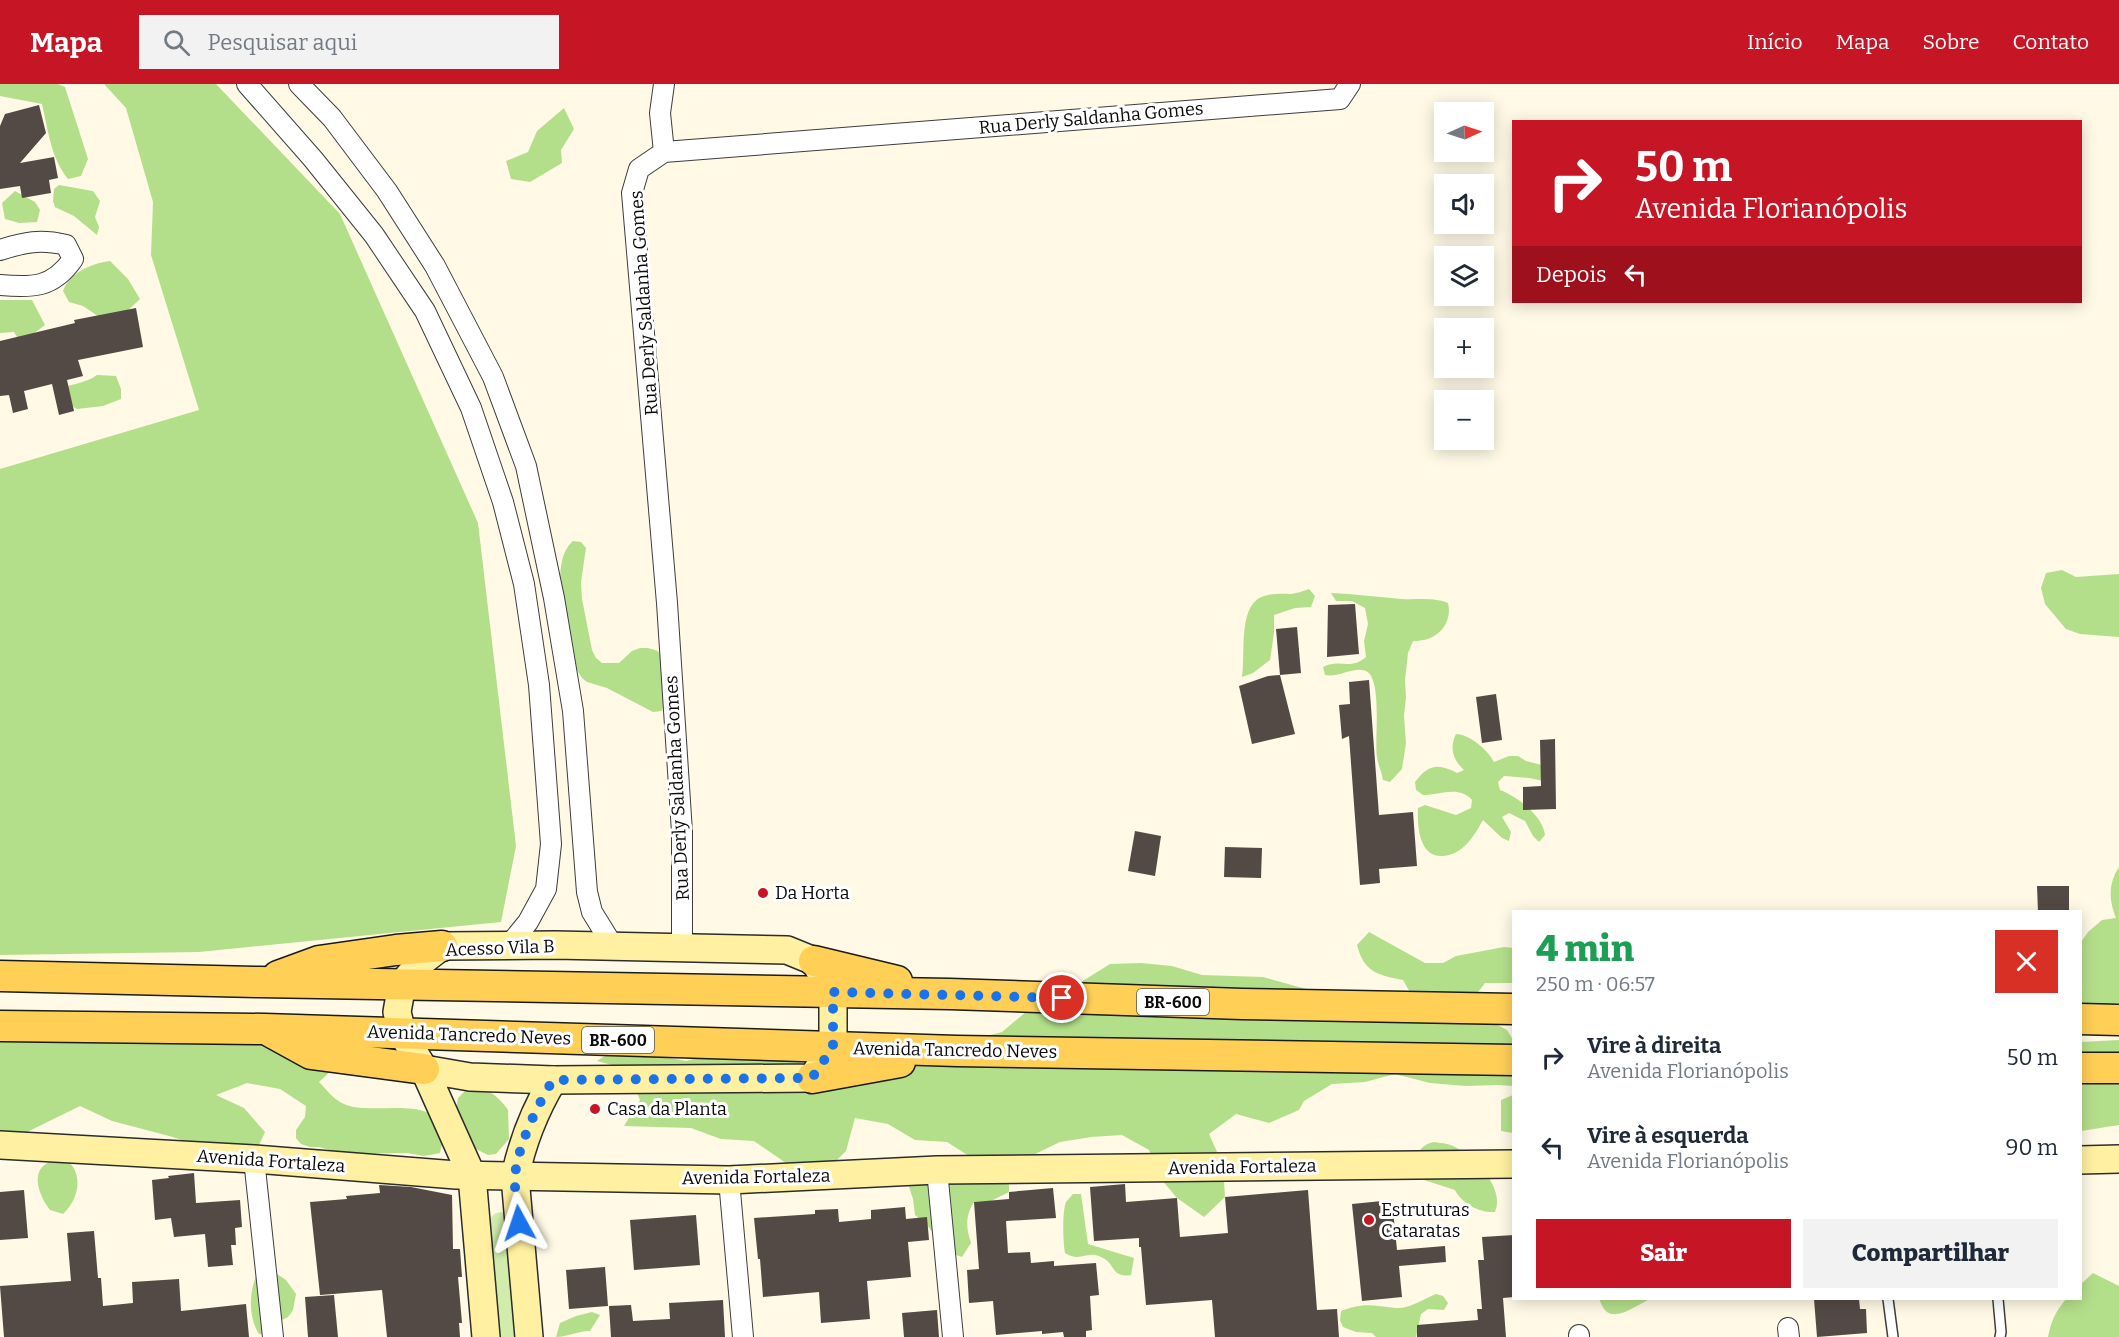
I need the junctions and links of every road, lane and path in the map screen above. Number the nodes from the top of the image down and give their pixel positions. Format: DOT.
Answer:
graph roads {
  1 [pos="247,84"];
  2 [pos="299,84"];
  3 [pos="664,84"];
  4 [pos="1350,84"];
  5 [pos="664,152"];
  6 [pos="0,250"];
  7 [pos="0,285"];
  8 [pos="510,944"];
  9 [pos="442,946"];
  10 [pos="613,946"];
  11 [pos="682,947"];
  12 [pos="814,961"];
  13 [pos="0,976"];
  14 [pos="260,982"];
  15 [pos="402,984"];
  16 [pos="833,992"];
  17 [pos="950,994"];
  18 [pos="1512,1009"];
  19 [pos="2082,1019"];
  20 [pos="2119,1020"];
  21 [pos="0,1026"];
  22 [pos="265,1029"];
  23 [pos="402,1033"];
  24 [pos="833,1047"];
  25 [pos="957,1051"];
  26 [pos="1512,1060"];
  27 [pos="2082,1068"];
  28 [pos="2119,1068"];
  29 [pos="424,1069"];
  30 [pos="812,1078"];
  31 [pos="553,1080"];
  32 [pos="0,1145"];
  33 [pos="2119,1159"];
  34 [pos="254,1160"];
  35 [pos="2082,1160"];
  36 [pos="1512,1164"];
  37 [pos="937,1170"];
  38 [pos="472,1176"];
  39 [pos="515,1177"];
  40 [pos="729,1180"];
  41 [pos="1888,1300"];
  42 [pos="1998,1300"];
  43 [pos="273,1337"];
  44 [pos="486,1337"];
  45 [pos="530,1337"];
  46 [pos="743,1337"];
  47 [pos="953,1337"];
  48 [pos="1893,1337"];
  49 [pos="2000,1337"];
  1 -- 8 [label="street"];
  2 -- 10 [label="street"];
  3 -- 5 [label="street"];
  4 -- 5 [label="street, Rua Derly Saldanha Gomes"];
  5 -- 11 [label="street, Rua Derly Saldanha Gomes"];
  6 -- 7 [label="street"];
  8 -- 9 [label="street, Acesso Vila B"];
  8 -- 10 [label="street, Acesso Vila B"];
  9 -- 14 [label="main road"];
  9 -- 15 [label="street, Acesso Vila B"];
  10 -- 11 [label="street, Acesso Vila B"];
  11 -- 12 [label="street, Acesso Vila B"];
  12 -- 16 [label="street"];
  12 -- 17 [label="main road"];
  13 -- 14 [label="main road, BR-600"];
  14 -- 15 [label="main road, BR-600"];
  15 -- 16 [label="main road, BR-600"];
  15 -- 23 [label="street"];
  16 -- 17 [label="main road, BR-600"];
  16 -- 24 [label="street"];
  17 -- 18 [label="main road, BR-600"];
  19 -- 20 [label="main road"];
  21 -- 22 [label="main road, Avenida Tancredo Neves / BR-600"];
  22 -- 23 [label="main road, Avenida Tancredo Neves / BR-600"];
  22 -- 29 [label="main road"];
  23 -- 24 [label="main road, Avenida Tancredo Neves / BR-600"];
  23 -- 29 [label="street"];
  24 -- 25 [label="main road, Avenida Tancredo Neves / BR-600"];
  24 -- 30 [label="street"];
  25 -- 26 [label="main road, Avenida Tancredo Neves / BR-600"];
  25 -- 30 [label="main road"];
  27 -- 28 [label="main road"];
  29 -- 31 [label="street"];
  29 -- 38 [label="street"];
  30 -- 31 [label="street"];
  31 -- 39 [label="street"];
  32 -- 34 [label="street, Avenida Fortaleza"];
  33 -- 35 [label="street"];
  34 -- 38 [label="street, Avenida Fortaleza"];
  34 -- 43 [label="street"];
  36 -- 37 [label="street, Avenida Fortaleza"];
  37 -- 40 [label="street, Avenida Fortaleza"];
  37 -- 47 [label="street"];
  38 -- 39 [label="street, Avenida Fortaleza"];
  38 -- 44 [label="street"];
  39 -- 40 [label="street, Avenida Fortaleza"];
  39 -- 45 [label="street"];
  40 -- 46 [label="street"];
  41 -- 48 [label="lane"];
  42 -- 49 [label="lane"];
}
